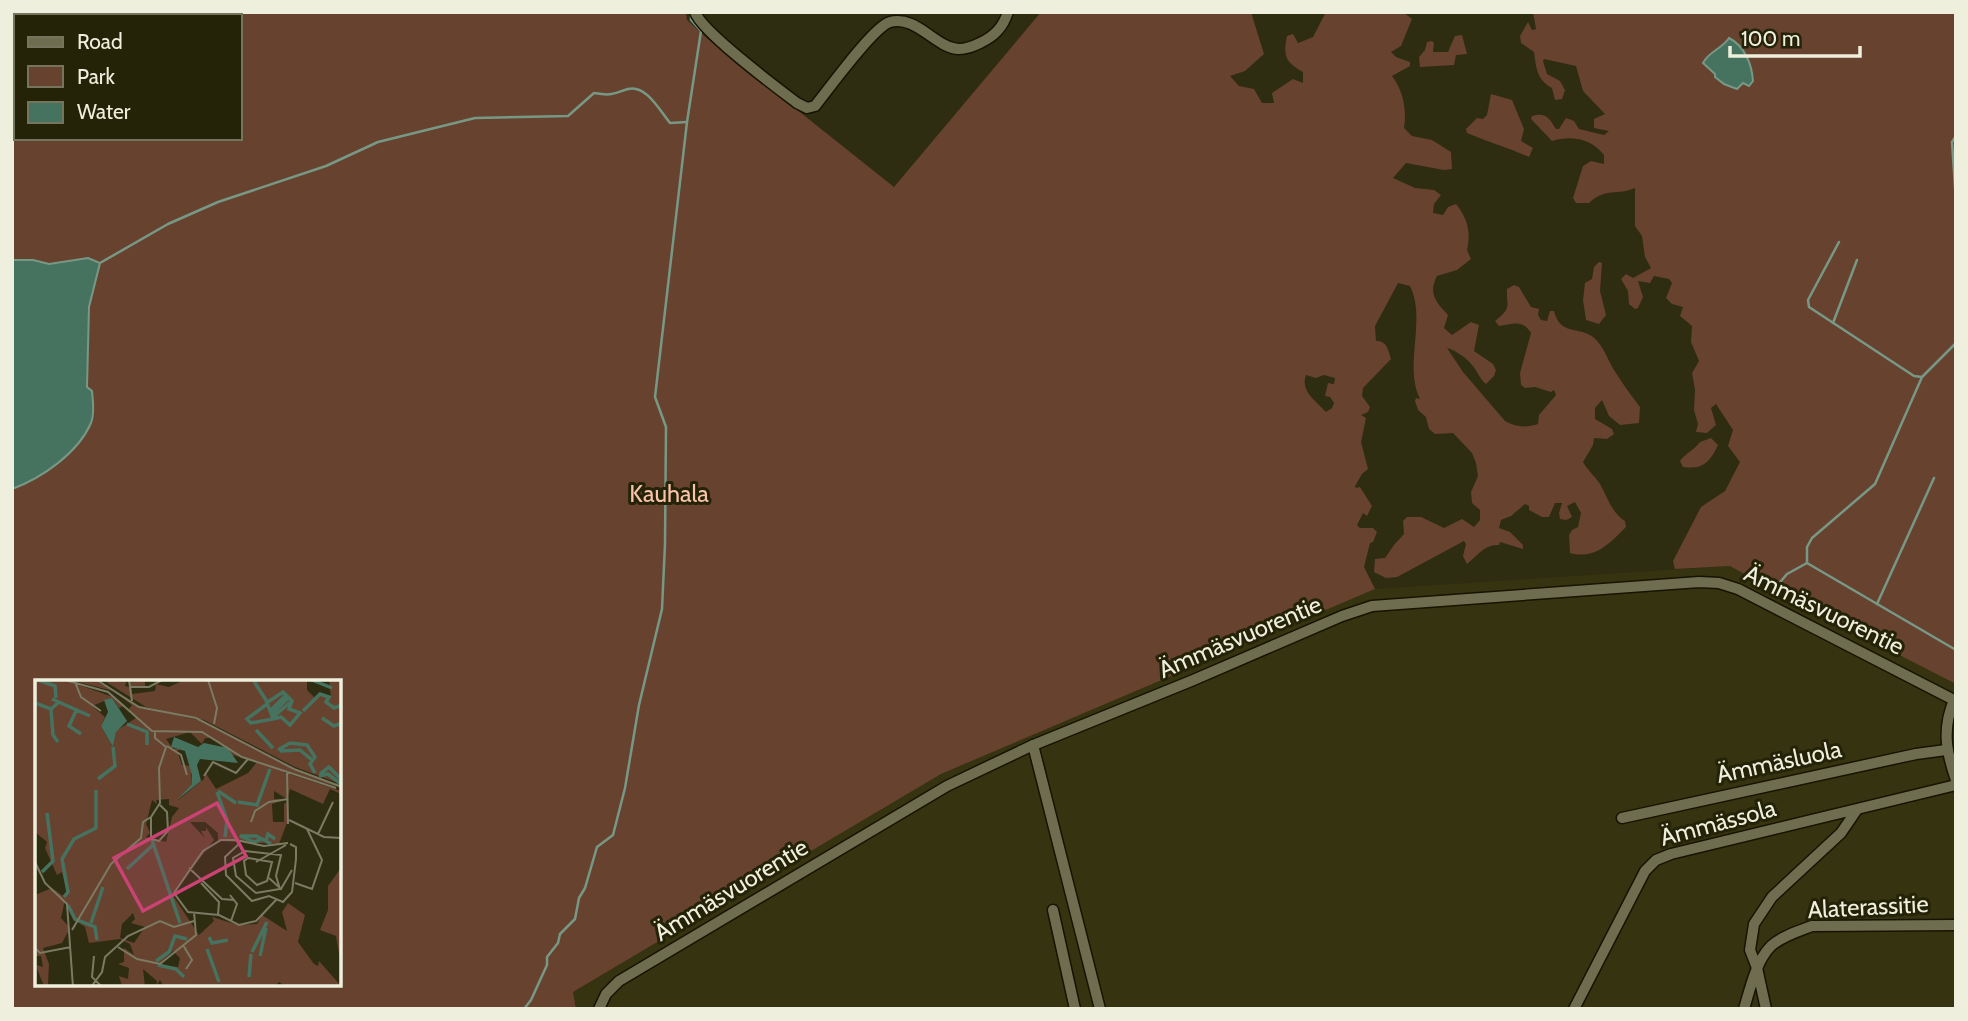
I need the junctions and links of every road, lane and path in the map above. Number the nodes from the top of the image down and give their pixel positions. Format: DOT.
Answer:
graph roads {
  1 [pos="695,12"];
  2 [pos="1008,12"];
  3 [pos="1955,700"];
  4 [pos="1033,745"];
  5 [pos="1946,750"];
  6 [pos="1956,780"];
  7 [pos="1956,785"];
  8 [pos="1856,811"];
  9 [pos="1622,818"];
  10 [pos="1053,910"];
  11 [pos="1956,925"];
  12 [pos="1757,968"];
  13 [pos="599,1009"];
  14 [pos="1076,1009"];
  15 [pos="1100,1009"];
  16 [pos="1574,1009"];
  17 [pos="1744,1009"];
  18 [pos="1766,1009"];
  1 -- 2 [label="street"];
  3 -- 4 [label="street, Ämmäsvuorentie"];
  3 -- 5 [label="street, Ämmäsvuorentie"];
  4 -- 13 [label="street, Ämmäsvuorentie"];
  4 -- 15 [label="street"];
  5 -- 6 [label="street, Ämmäsvuorentie"];
  5 -- 9 [label="street, Ämmäsluola"];
  7 -- 8 [label="street, Ämmässola"];
  8 -- 12 [label="street"];
  8 -- 16 [label="street, Ämmässola"];
  10 -- 14 [label="street"];
  11 -- 12 [label="street, Alaterassitie"];
  12 -- 17 [label="street, Alaterassitie"];
  12 -- 18 [label="street"];
}
